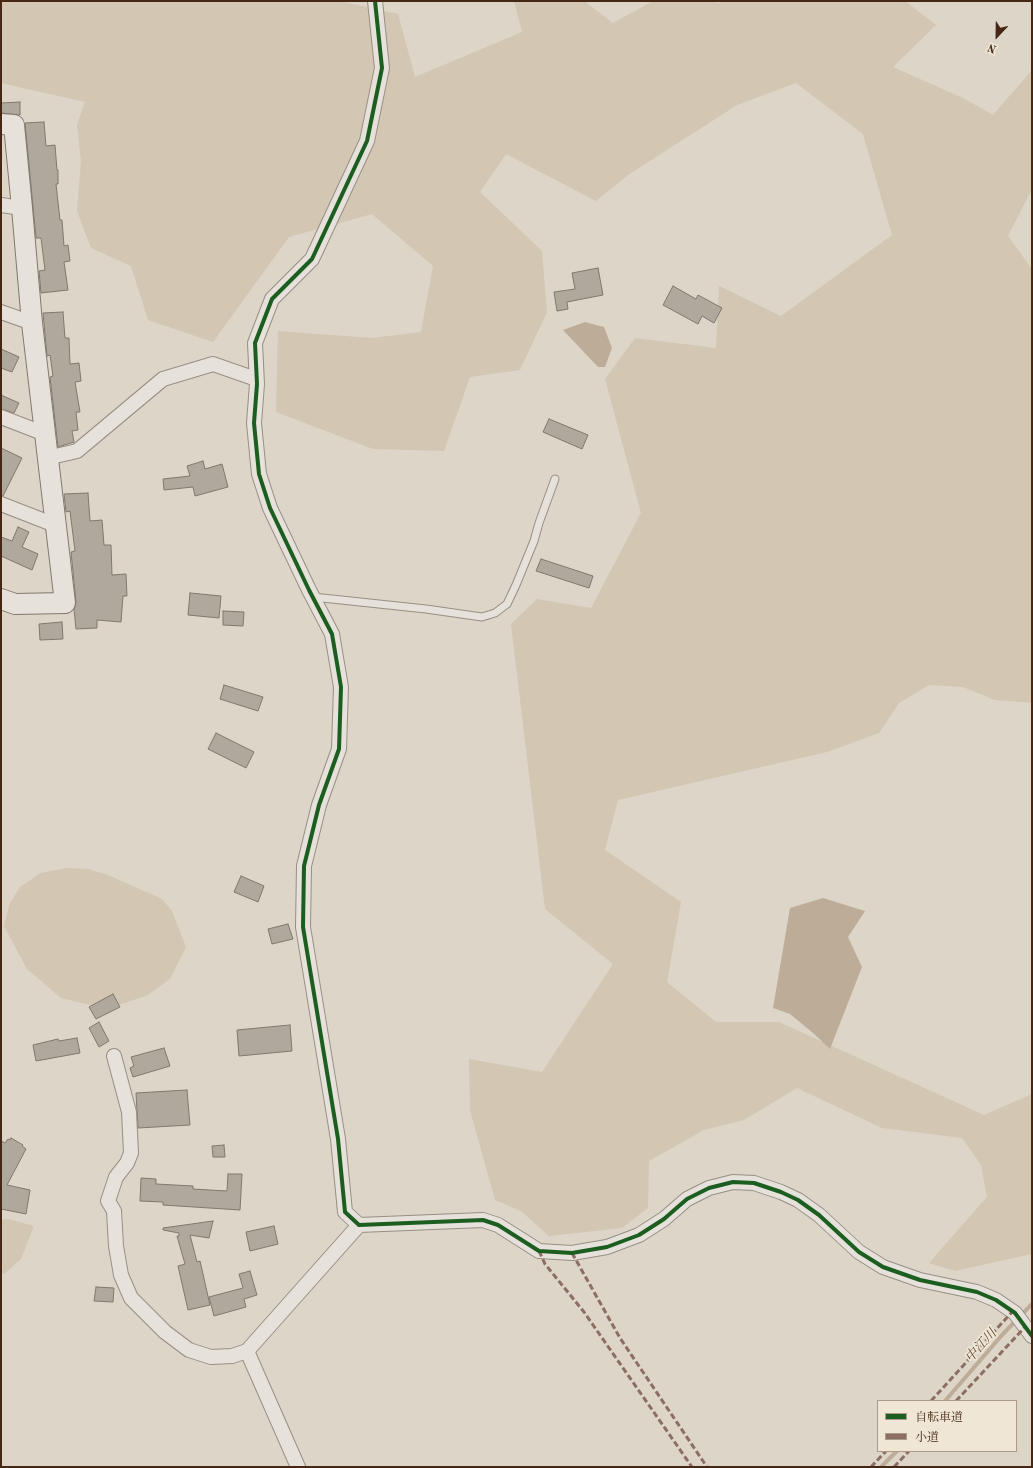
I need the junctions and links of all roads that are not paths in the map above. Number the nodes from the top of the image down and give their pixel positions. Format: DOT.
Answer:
graph roads {
  1 [pos="375,1"];
  2 [pos="1,124"];
  3 [pos="1,205"];
  4 [pos="22,208"];
  5 [pos="1,312"];
  6 [pos="32,322"];
  7 [pos="256,378"];
  8 [pos="1,417"];
  9 [pos="45,434"];
  10 [pos="48,458"];
  11 [pos="555,479"];
  12 [pos="1,504"];
  13 [pos="55,525"];
  14 [pos="312,597"];
  15 [pos="1,599"];
  16 [pos="114,1056"];
  17 [pos="359,1224"];
  18 [pos="1032,1336"];
  19 [pos="247,1351"];
  20 [pos="298,1467"];
  1 -- 7 [label="street"];
  2 -- 4 [label="street"];
  3 -- 4 [label="street"];
  4 -- 6 [label="street"];
  5 -- 6 [label="street"];
  6 -- 9 [label="street"];
  7 -- 10 [label="street"];
  7 -- 14 [label="street"];
  8 -- 9 [label="street"];
  9 -- 10 [label="street"];
  10 -- 13 [label="street"];
  11 -- 14 [label="lane"];
  12 -- 13 [label="street"];
  13 -- 15 [label="street"];
  14 -- 17 [label="street"];
  16 -- 19 [label="street"];
  17 -- 18 [label="street"];
  17 -- 19 [label="street"];
  19 -- 20 [label="street"];
}
